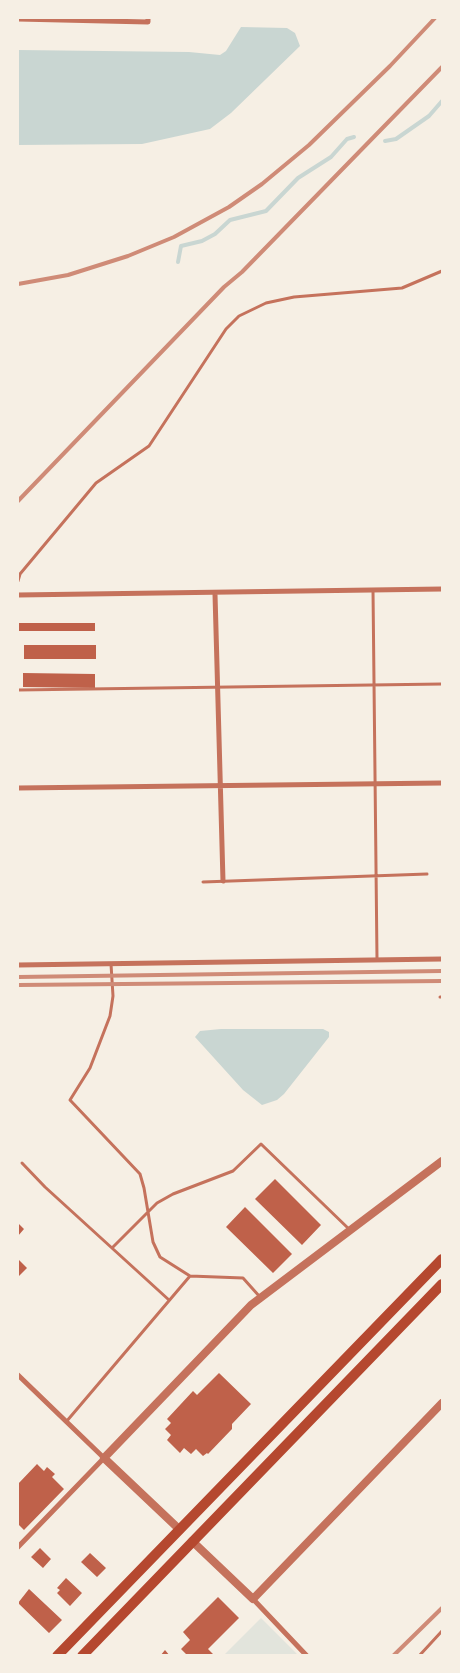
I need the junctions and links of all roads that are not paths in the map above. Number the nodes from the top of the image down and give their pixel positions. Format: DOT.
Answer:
graph roads {
  1 [pos="18,19"];
  2 [pos="148,20"];
  3 [pos="442,271"];
  4 [pos="18,582"];
  5 [pos="442,589"];
  6 [pos="373,590"];
  7 [pos="215,594"];
  8 [pos="18,596"];
  9 [pos="442,684"];
  10 [pos="374,685"];
  11 [pos="217,688"];
  12 [pos="18,690"];
  13 [pos="442,783"];
  14 [pos="375,785"];
  15 [pos="219,786"];
  16 [pos="18,788"];
  17 [pos="427,874"];
  18 [pos="376,876"];
  19 [pos="223,881"];
  20 [pos="203,882"];
  21 [pos="442,959"];
  22 [pos="377,960"];
  23 [pos="111,964"];
  24 [pos="18,965"];
  25 [pos="442,1161"];
  26 [pos="22,1163"];
  27 [pos="148,1210"];
  28 [pos="350,1230"];
  29 [pos="113,1247"];
  30 [pos="442,1259"];
  31 [pos="190,1276"];
  32 [pos="442,1284"];
  33 [pos="261,1298"];
  34 [pos="169,1300"];
  35 [pos="18,1375"];
  36 [pos="442,1403"];
  37 [pos="66,1422"];
  38 [pos="104,1458"];
  39 [pos="180,1530"];
  40 [pos="192,1541"];
  41 [pos="18,1547"];
  42 [pos="253,1599"];
  43 [pos="442,1631"];
  44 [pos="56,1656"];
  45 [pos="82,1656"];
  46 [pos="307,1656"];
  47 [pos="419,1656"];
  1 -- 2 [label="street"];
  3 -- 4 [label="lane"];
  5 -- 6 [label="street"];
  6 -- 7 [label="street"];
  6 -- 10 [label="lane"];
  7 -- 8 [label="street"];
  7 -- 11 [label="street"];
  9 -- 10 [label="lane"];
  10 -- 11 [label="lane"];
  10 -- 14 [label="lane"];
  11 -- 12 [label="lane"];
  11 -- 15 [label="street"];
  13 -- 14 [label="street"];
  14 -- 15 [label="street"];
  14 -- 18 [label="lane"];
  15 -- 16 [label="street"];
  15 -- 19 [label="street"];
  17 -- 18 [label="lane"];
  18 -- 19 [label="lane"];
  18 -- 22 [label="lane"];
  19 -- 20 [label="lane"];
  21 -- 22 [label="street"];
  22 -- 23 [label="street"];
  23 -- 24 [label="street"];
  23 -- 27 [label="lane"];
  25 -- 28 [label="street"];
  26 -- 29 [label="lane"];
  27 -- 28 [label="lane"];
  27 -- 29 [label="lane"];
  27 -- 31 [label="lane"];
  28 -- 33 [label="street"];
  29 -- 34 [label="lane"];
  30 -- 39 [label="highway"];
  31 -- 33 [label="lane"];
  31 -- 34 [label="lane"];
  32 -- 40 [label="highway"];
  33 -- 38 [label="street"];
  34 -- 37 [label="lane"];
  35 -- 37 [label="street"];
  36 -- 42 [label="street"];
  37 -- 38 [label="street"];
  38 -- 39 [label="street"];
  38 -- 41 [label="street"];
  39 -- 44 [label="highway"];
  40 -- 42 [label="street"];
  40 -- 45 [label="highway"];
  42 -- 46 [label="street"];
  43 -- 47 [label="lane"];
}
